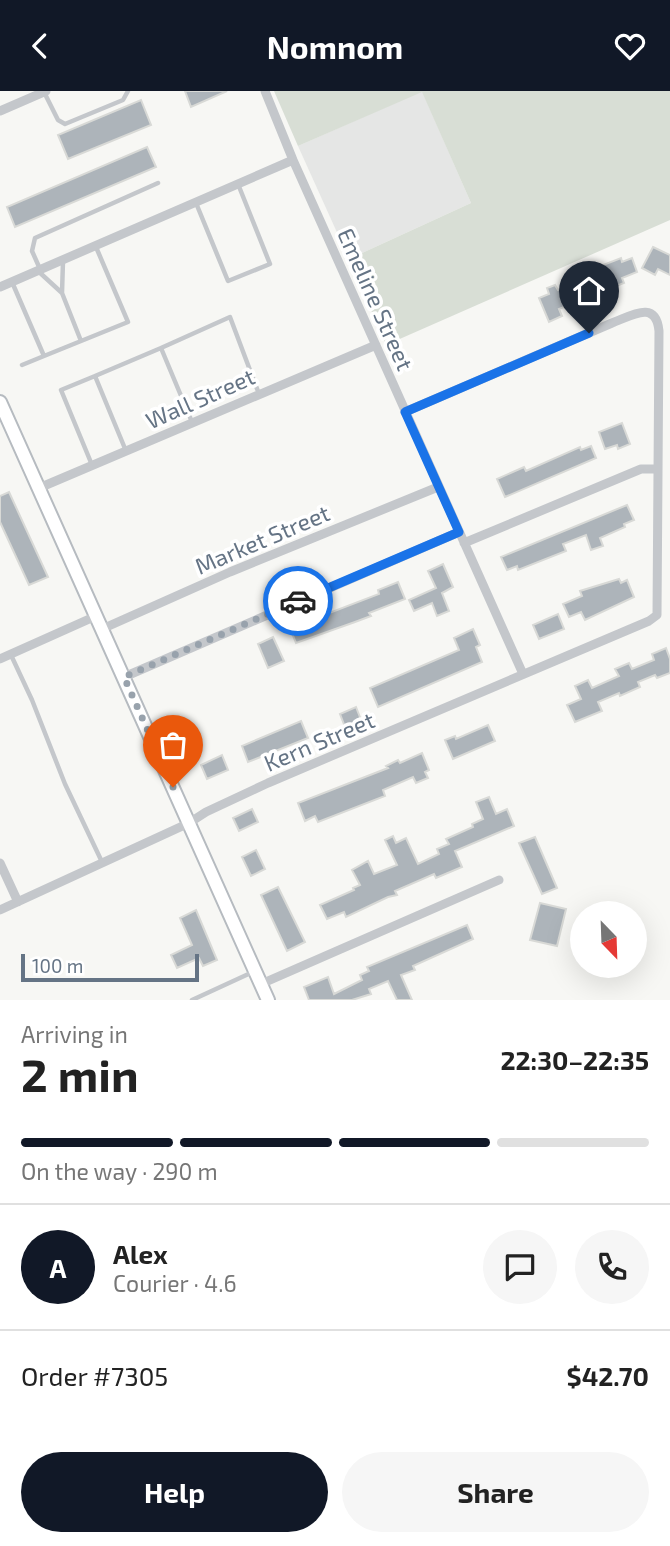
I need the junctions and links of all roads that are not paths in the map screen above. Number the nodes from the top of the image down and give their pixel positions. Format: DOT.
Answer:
graph roads {
  1 [pos="45,91"];
  2 [pos="128,91"];
  3 [pos="265,91"];
  4 [pos="0,111"];
  5 [pos="293,160"];
  6 [pos="158,183"];
  7 [pos="238,184"];
  8 [pos="196,202"];
  9 [pos="96,246"];
  10 [pos="63,260"];
  11 [pos="39,270"];
  12 [pos="12,282"];
  13 [pos="0,287"];
  14 [pos="62,293"];
  15 [pos="81,341"];
  16 [pos="376,345"];
  17 [pos="161,348"];
  18 [pos="44,356"];
  19 [pos="22,365"];
  20 [pos="95,376"];
  21 [pos="259,394"];
  22 [pos="1,409"];
  23 [pos="405,412"];
  24 [pos="192,423"];
  25 [pos="126,451"];
  26 [pos="93,465"];
  27 [pos="658,469"];
  28 [pos="438,487"];
  29 [pos="39,488"];
  30 [pos="459,532"];
  31 [pos="464,543"];
  32 [pos="96,616"];
  33 [pos="102,629"];
  34 [pos="11,654"];
  35 [pos="0,659"];
  36 [pos="523,674"];
  37 [pos="124,677"];
  38 [pos="189,823"];
  39 [pos="0,863"];
  40 [pos="103,863"];
  41 [pos="499,880"];
  42 [pos="18,902"];
  43 [pos="0,911"];
  44 [pos="255,971"];
  45 [pos="261,984"];
  46 [pos="192,1000"];
  47 [pos="268,1000"];
  1 -- 2 [label="lane"];
  1 -- 4 [label="street"];
  3 -- 5 [label="street, Emeline Street"];
  5 -- 7 [label="street"];
  5 -- 16 [label="street, Emeline Street"];
  6 -- 11 [label="lane"];
  7 -- 8 [label="street"];
  7 -- 8 [label="lane"];
  8 -- 9 [label="street"];
  9 -- 10 [label="street"];
  9 -- 15 [label="lane"];
  10 -- 11 [label="street"];
  10 -- 14 [label="lane"];
  11 -- 12 [label="street"];
  11 -- 14 [label="lane"];
  12 -- 13 [label="street"];
  12 -- 18 [label="lane"];
  14 -- 15 [label="lane"];
  15 -- 18 [label="lane"];
  16 -- 21 [label="street, Wall Street"];
  16 -- 23 [label="street, Emeline Street"];
  17 -- 20 [label="lane"];
  17 -- 21 [label="lane"];
  17 -- 24 [label="lane"];
  18 -- 19 [label="lane"];
  20 -- 25 [label="lane"];
  20 -- 26 [label="lane"];
  21 -- 24 [label="street, Wall Street"];
  22 -- 29 [label="street"];
  23 -- 27 [label="street"];
  23 -- 28 [label="street, Emeline Street"];
  24 -- 25 [label="street, Wall Street"];
  25 -- 26 [label="street, Wall Street"];
  26 -- 29 [label="street, Wall Street"];
  27 -- 31 [label="street"];
  27 -- 36 [label="street, Kern Street"];
  28 -- 30 [label="street, Emeline Street"];
  28 -- 33 [label="street, Market Street"];
  29 -- 32 [label="street"];
  30 -- 31 [label="street, Emeline Street"];
  30 -- 37 [label="street"];
  31 -- 36 [label="street, Emeline Street"];
  32 -- 33 [label="street"];
  32 -- 34 [label="street"];
  33 -- 37 [label="street"];
  34 -- 35 [label="street"];
  34 -- 40 [label="lane"];
  36 -- 38 [label="street, Kern Street"];
  37 -- 38 [label="street"];
  38 -- 40 [label="street, Kern Street"];
  38 -- 44 [label="street"];
  39 -- 42 [label="street"];
  40 -- 42 [label="street, Kern Street"];
  41 -- 45 [label="street"];
  42 -- 43 [label="street, Kern Street"];
  44 -- 45 [label="street"];
  44 -- 46 [label="lane"];
  45 -- 47 [label="street"];
}
